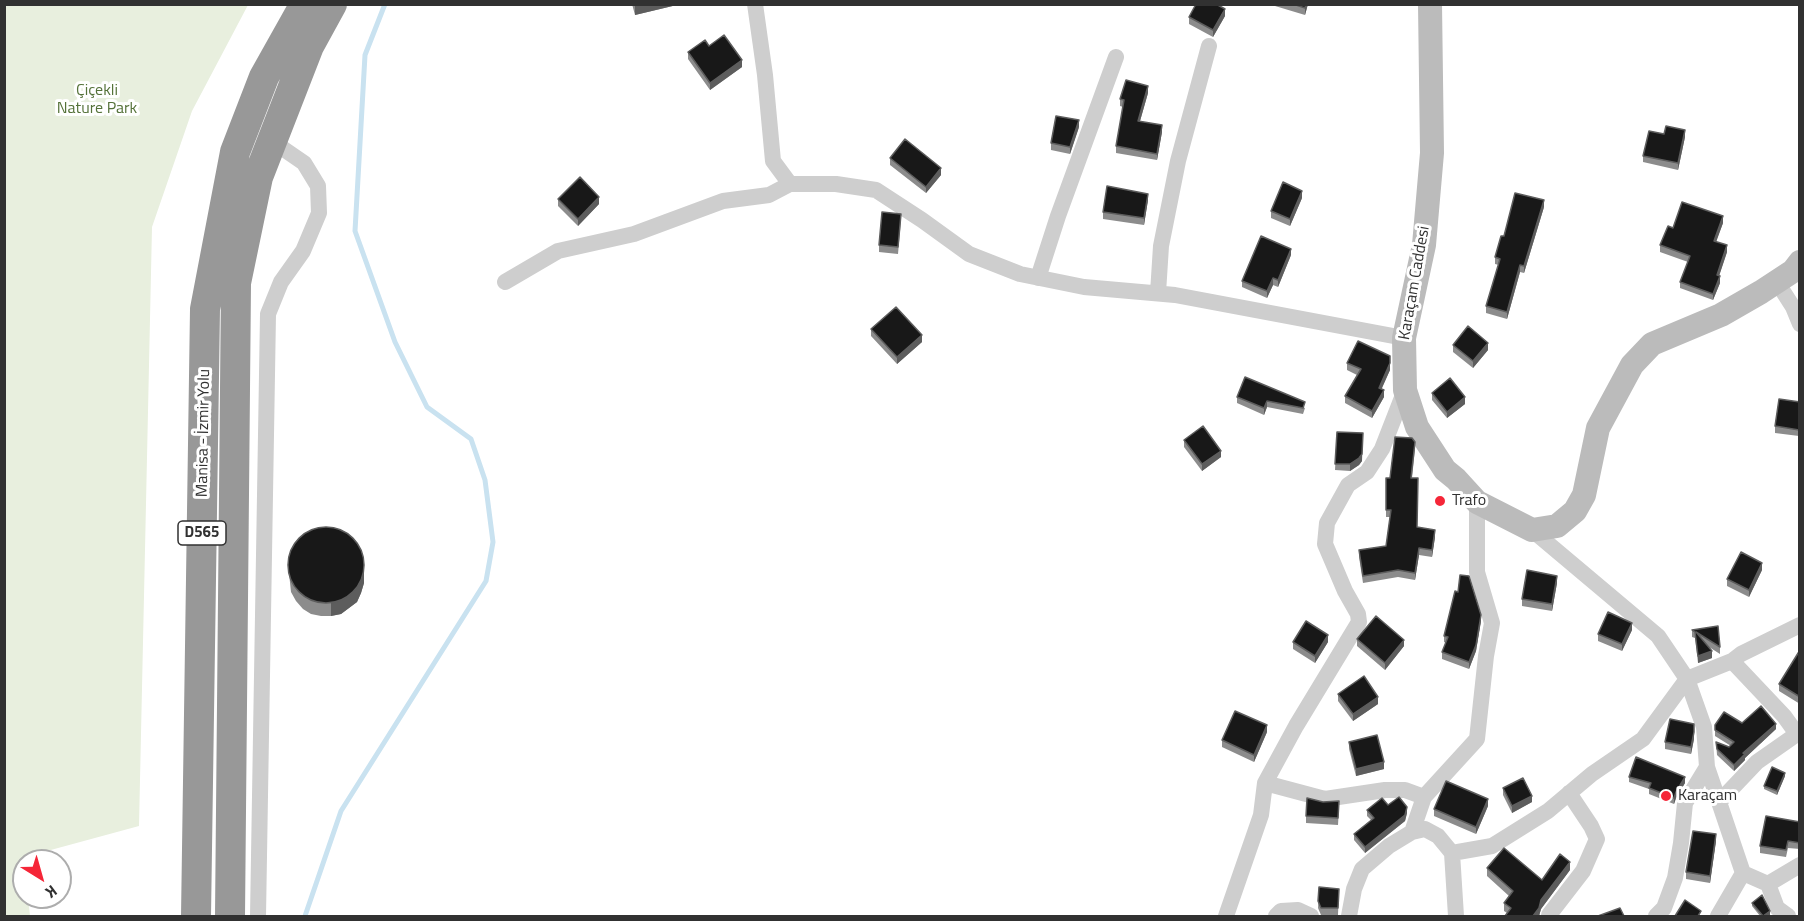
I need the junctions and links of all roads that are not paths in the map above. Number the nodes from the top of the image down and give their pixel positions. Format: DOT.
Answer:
graph roads {
  1 [pos="305,4"];
  2 [pos="332,4"];
  3 [pos="754,4"];
  4 [pos="1430,4"];
  5 [pos="1209,46"];
  6 [pos="1116,57"];
  7 [pos="272,141"];
  8 [pos="790,184"];
  9 [pos="1800,262"];
  10 [pos="1038,278"];
  11 [pos="505,282"];
  12 [pos="1778,282"];
  13 [pos="1158,293"];
  14 [pos="1800,324"];
  15 [pos="1404,338"];
  16 [pos="1405,390"];
  17 [pos="1478,502"];
  18 [pos="1532,530"];
  19 [pos="1800,625"];
  20 [pos="1732,661"];
  21 [pos="1687,679"];
  22 [pos="1798,732"];
  23 [pos="1707,767"];
  24 [pos="1265,783"];
  25 [pos="1569,793"];
  26 [pos="1424,797"];
  27 [pos="1719,802"];
  28 [pos="1412,832"];
  29 [pos="1452,853"];
  30 [pos="1800,865"];
  31 [pos="1743,873"];
  32 [pos="1768,884"];
  33 [pos="196,916"];
  34 [pos="230,916"];
  35 [pos="258,916"];
  36 [pos="1226,916"];
  37 [pos="1276,916"];
  38 [pos="1311,916"];
  39 [pos="1349,916"];
  40 [pos="1456,916"];
  41 [pos="1550,916"];
  42 [pos="1656,916"];
  43 [pos="1718,916"];
  44 [pos="1788,916"];
  1 -- 33 [label="highway, Manisa - İzmir Yolu / D565"];
  2 -- 7 [label="highway, Manisa - İzmir Yolu / D565"];
  3 -- 8 [label="street"];
  4 -- 15 [label="street, Karaçam Caddesi"];
  5 -- 13 [label="street"];
  6 -- 10 [label="street"];
  7 -- 34 [label="highway, Manisa - İzmir Yolu / D565"];
  7 -- 35 [label="street"];
  8 -- 10 [label="street"];
  8 -- 11 [label="street"];
  9 -- 12 [label="street"];
  10 -- 13 [label="street"];
  12 -- 14 [label="street"];
  12 -- 18 [label="street"];
  13 -- 15 [label="street"];
  15 -- 16 [label="street, Karaçam Caddesi"];
  16 -- 17 [label="street, Karaçam Caddesi"];
  16 -- 24 [label="street"];
  17 -- 18 [label="street, Karaçam Caddesi"];
  17 -- 26 [label="street"];
  18 -- 21 [label="street"];
  19 -- 20 [label="street"];
  20 -- 21 [label="street"];
  20 -- 22 [label="street"];
  21 -- 23 [label="street"];
  21 -- 25 [label="street"];
  22 -- 27 [label="street"];
  23 -- 27 [label="street"];
  23 -- 42 [label="street"];
  24 -- 26 [label="street"];
  24 -- 36 [label="street"];
  25 -- 29 [label="street"];
  25 -- 41 [label="street"];
  26 -- 28 [label="street"];
  27 -- 31 [label="street"];
  28 -- 29 [label="street"];
  28 -- 39 [label="street"];
  29 -- 40 [label="street"];
  30 -- 32 [label="street"];
  31 -- 32 [label="street"];
  31 -- 43 [label="street"];
  32 -- 44 [label="street"];
  37 -- 38 [label="street"];
}
